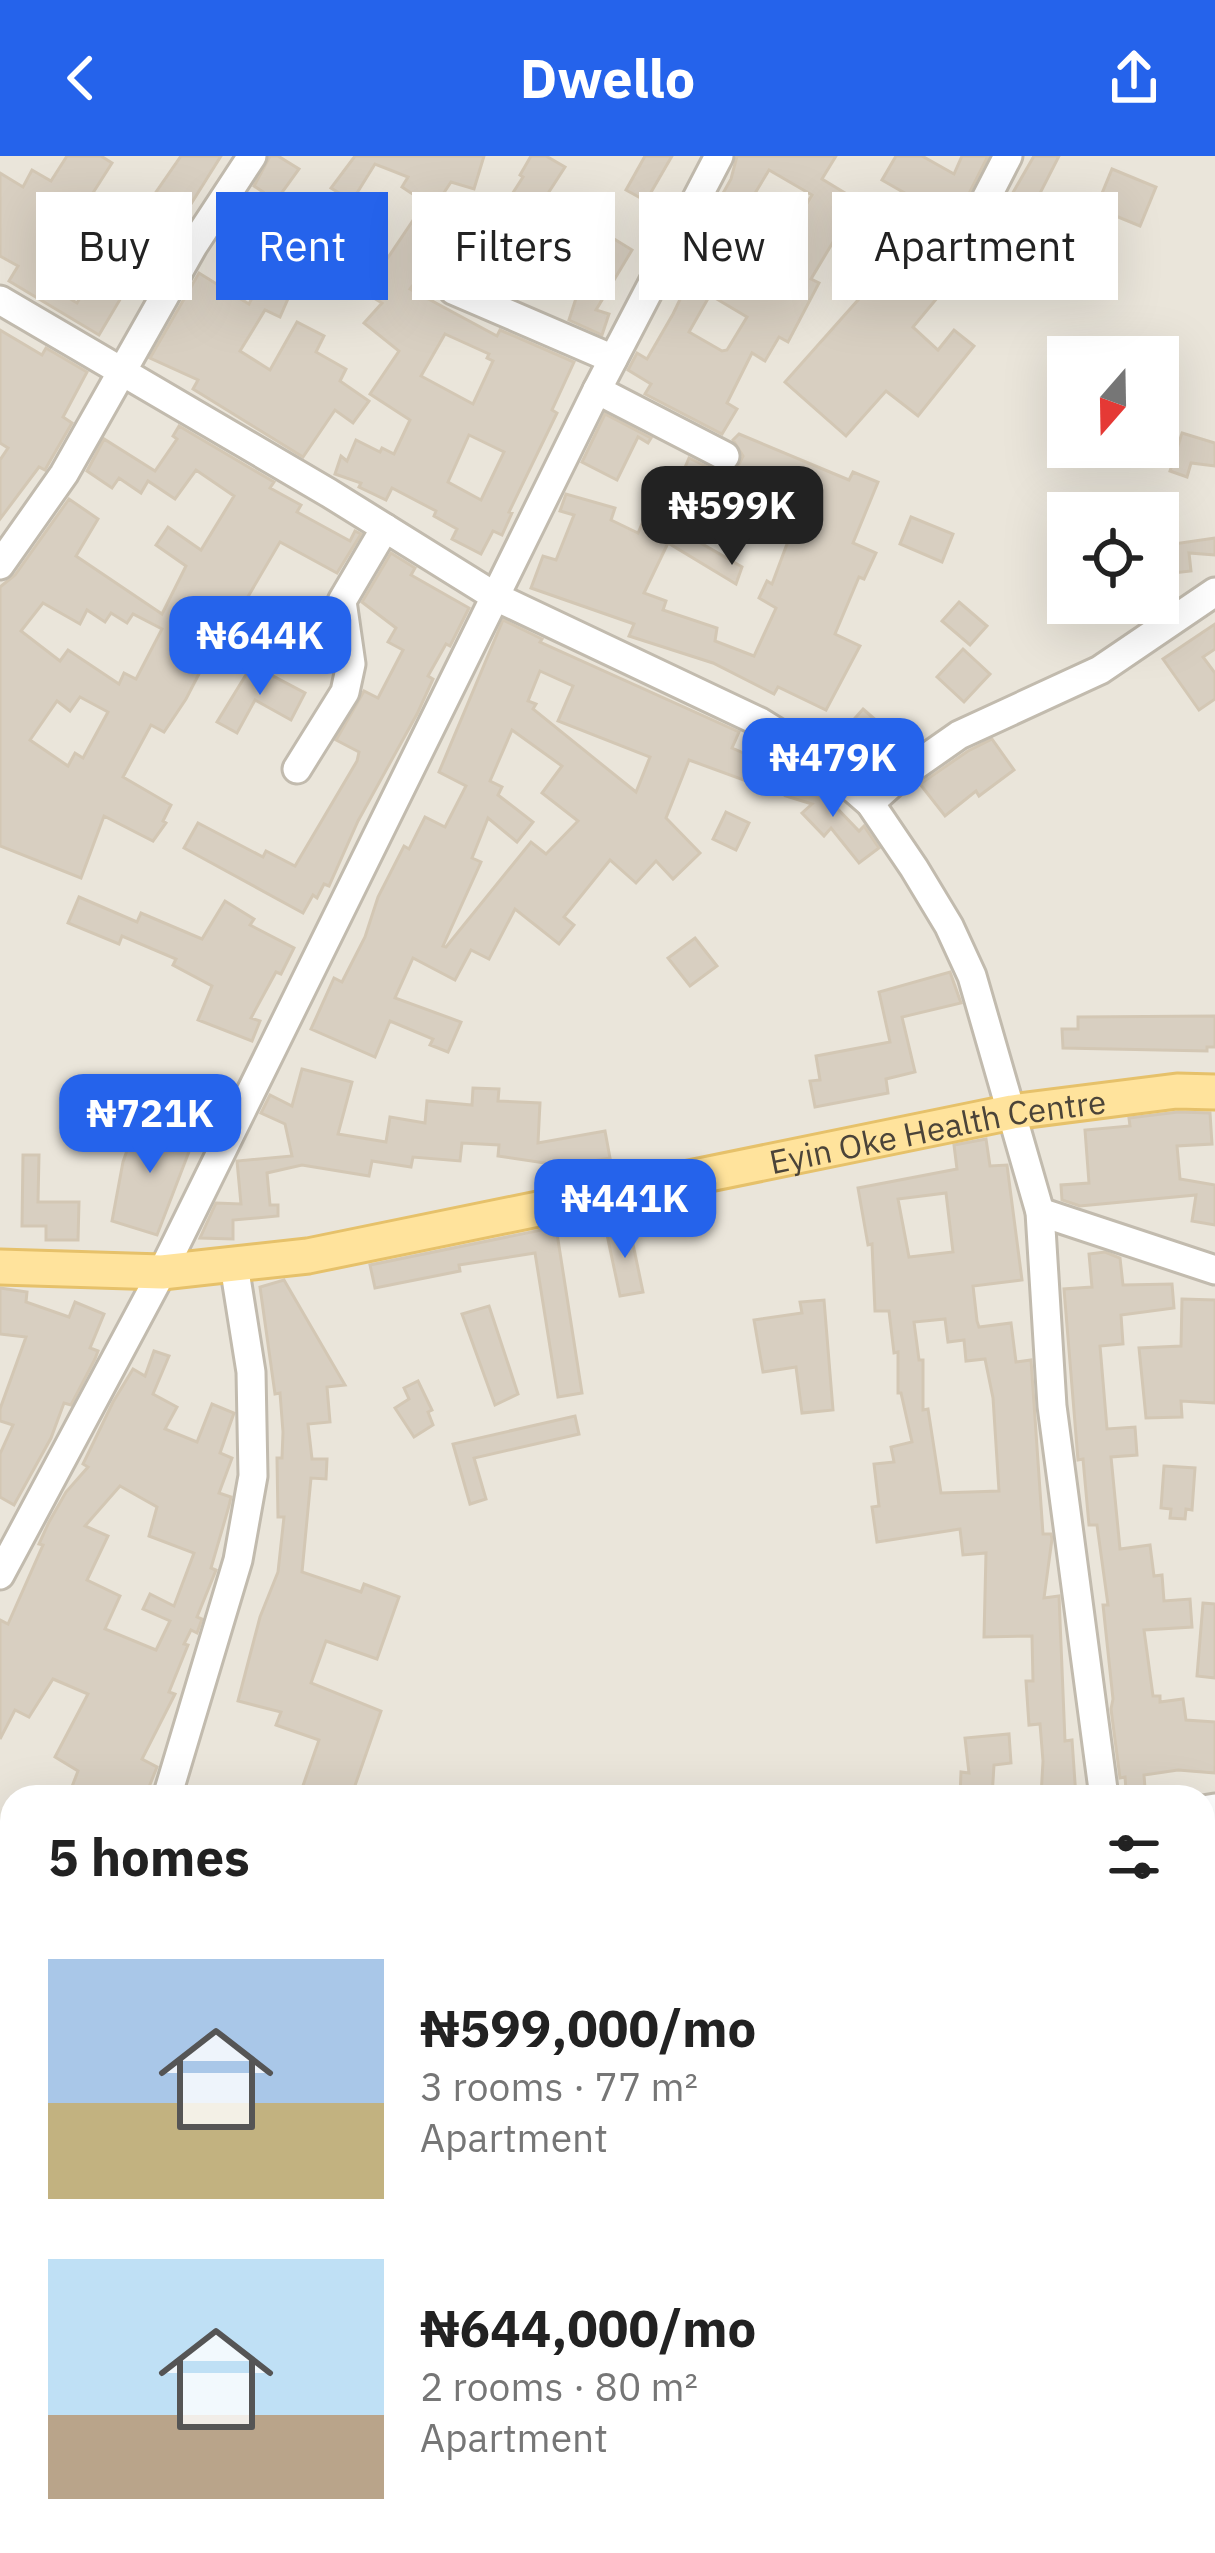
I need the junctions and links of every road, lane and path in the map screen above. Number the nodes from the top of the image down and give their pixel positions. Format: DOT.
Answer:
graph roads {
  1 [pos="252,156"];
  2 [pos="719,156"];
  3 [pos="1008,156"];
  4 [pos="990,192"];
  5 [pos="0,300"];
  6 [pos="476,300"];
  7 [pos="613,359"];
  8 [pos="122,373"];
  9 [pos="597,390"];
  10 [pos="725,456"];
  11 [pos="385,528"];
  12 [pos="0,566"];
  13 [pos="1215,592"];
  14 [pos="496,597"];
  15 [pos="297,770"];
  16 [pos="870,803"];
  17 [pos="1215,1092"];
  18 [pos="1012,1112"];
  19 [pos="1040,1212"];
  20 [pos="240,1263"];
  21 [pos="0,1267"];
  22 [pos="1215,1270"];
  23 [pos="162,1272"];
  24 [pos="0,1575"];
  25 [pos="170,1785"];
  26 [pos="1102,1785"];
  1 -- 8 [label="street"];
  2 -- 7 [label="street"];
  3 -- 4 [label="street"];
  5 -- 8 [label="street"];
  6 -- 7 [label="street"];
  7 -- 9 [label="street"];
  8 -- 11 [label="street"];
  8 -- 12 [label="street"];
  9 -- 10 [label="street"];
  9 -- 14 [label="street"];
  11 -- 14 [label="street"];
  11 -- 15 [label="street"];
  13 -- 16 [label="street"];
  14 -- 16 [label="street"];
  14 -- 23 [label="street"];
  16 -- 18 [label="street"];
  17 -- 18 [label="main road, Eyin Oke Health Centre"];
  18 -- 19 [label="street"];
  18 -- 20 [label="main road, Eyin Oke Health Centre"];
  19 -- 22 [label="street"];
  19 -- 26 [label="street"];
  20 -- 23 [label="main road, Eyin Oke Health Centre"];
  20 -- 25 [label="street"];
  21 -- 23 [label="main road, Eyin Oke Health Centre"];
  23 -- 24 [label="street"];
}
